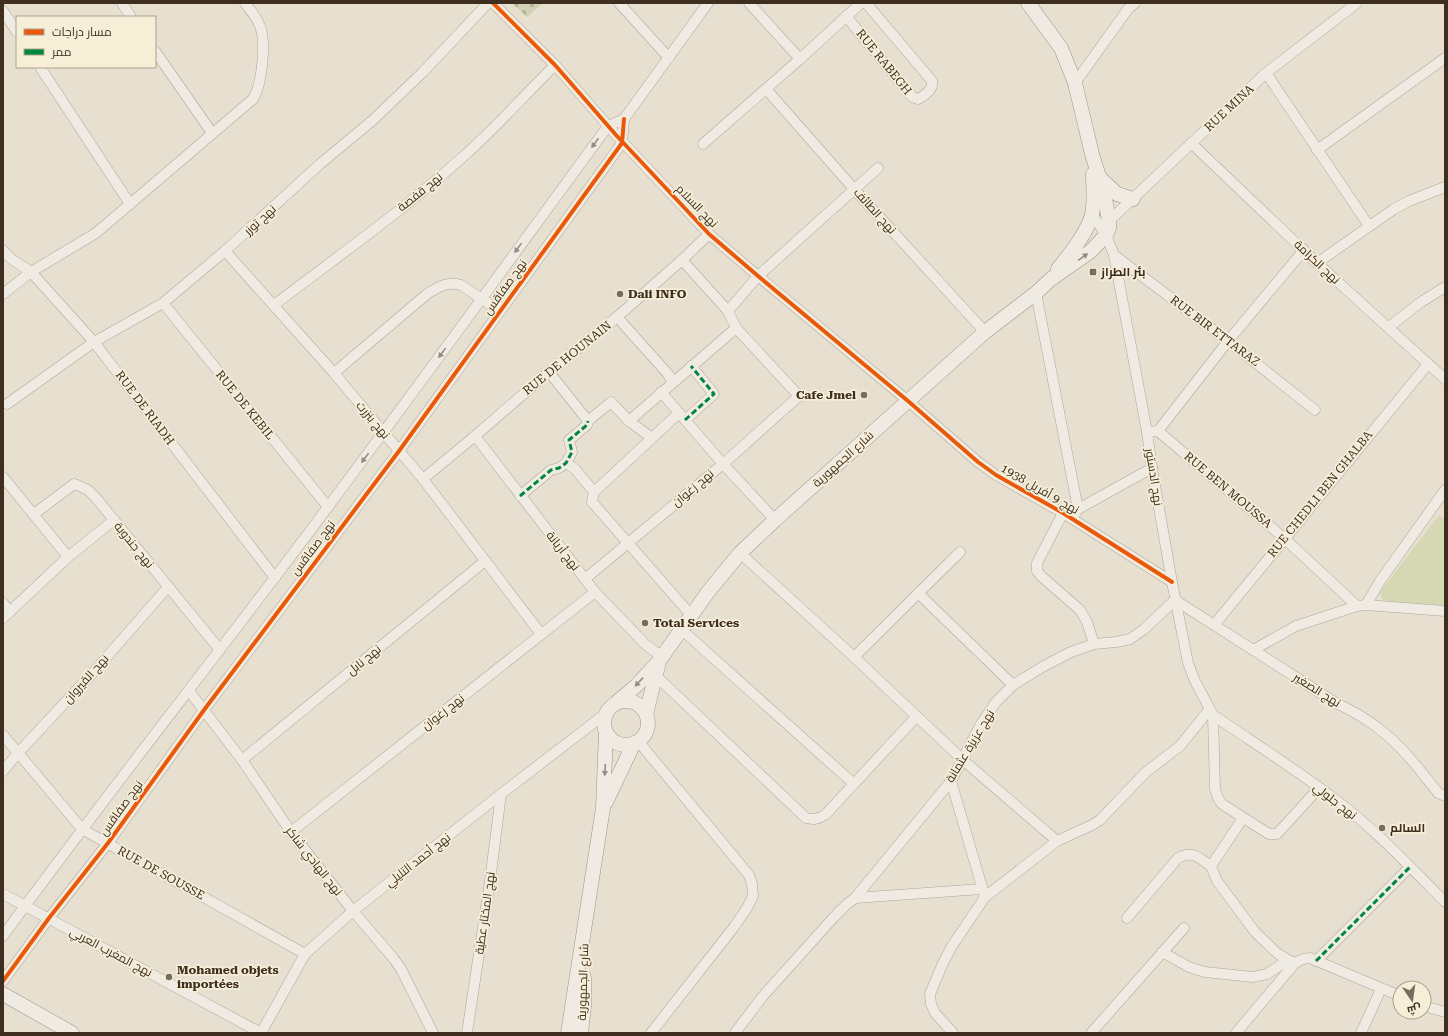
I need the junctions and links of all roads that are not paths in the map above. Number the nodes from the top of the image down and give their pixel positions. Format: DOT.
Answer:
graph roads {
  1 [pos="122,3"];
  2 [pos="245,3"];
  3 [pos="488,3"];
  4 [pos="493,3"];
  5 [pos="619,3"];
  6 [pos="708,3"];
  7 [pos="749,3"];
  8 [pos="861,3"];
  9 [pos="866,3"];
  10 [pos="1028,3"];
  11 [pos="1356,3"];
  12 [pos="1128,5"];
  13 [pos="3,11"];
  14 [pos="130,16"];
  15 [pos="846,16"];
  16 [pos="16,30"];
  17 [pos="156,52"];
  18 [pos="669,58"];
  19 [pos="1445,58"];
  20 [pos="800,59"];
  21 [pos="555,65"];
  22 [pos="41,68"];
  23 [pos="1266,73"];
  24 [pos="1076,83"];
  25 [pos="766,89"];
  26 [pos="624,119"];
  27 [pos="608,126"];
  28 [pos="212,133"];
  29 [pos="622,142"];
  30 [pos="1191,143"];
  31 [pos="703,144"];
  32 [pos="1317,150"];
  33 [pos="1092,154"];
  34 [pos="878,168"];
  35 [pos="1100,178"];
  36 [pos="1445,187"];
  37 [pos="854,189"];
  38 [pos="1133,199"];
  39 [pos="130,204"];
  40 [pos="1092,214"];
  41 [pos="1109,221"];
  42 [pos="1369,226"];
  43 [pos="709,234"];
  44 [pos="1106,236"];
  45 [pos="3,250"];
  46 [pos="1304,250"];
  47 [pos="225,251"];
  48 [pos="1114,254"];
  49 [pos="682,260"];
  50 [pos="1317,263"];
  51 [pos="31,272"];
  52 [pos="758,276"];
  53 [pos="1051,279"];
  54 [pos="1445,287"];
  55 [pos="1036,293"];
  56 [pos="3,294"];
  57 [pos="482,298"];
  58 [pos="163,303"];
  59 [pos="274,305"];
  60 [pos="500,311"];
  61 [pos="728,311"];
  62 [pos="617,317"];
  63 [pos="1389,327"];
  64 [pos="736,328"];
  65 [pos="985,332"];
  66 [pos="1228,341"];
  67 [pos="94,342"];
  68 [pos="1428,364"];
  69 [pos="691,366"];
  70 [pos="549,372"];
  71 [pos="334,374"];
  72 [pos="1445,379"];
  73 [pos="673,382"];
  74 [pos="661,392"];
  75 [pos="908,401"];
  76 [pos="7,404"];
  77 [pos="1315,410"];
  78 [pos="682,417"];
  79 [pos="588,421"];
  80 [pos="629,421"];
  81 [pos="1152,431"];
  82 [pos="384,432"];
  83 [pos="475,436"];
  84 [pos="652,438"];
  85 [pos="399,451"];
  86 [pos="566,463"];
  87 [pos="723,464"];
  88 [pos="1152,468"];
  89 [pos="3,477"];
  90 [pos="423,479"];
  91 [pos="1445,490"];
  92 [pos="594,492"];
  93 [pos="520,496"];
  94 [pos="1441,503"];
  95 [pos="328,507"];
  96 [pos="1078,510"];
  97 [pos="1063,513"];
  98 [pos="34,514"];
  99 [pos="1072,519"];
  100 [pos="114,520"];
  101 [pos="775,520"];
  102 [pos="1284,538"];
  103 [pos="627,542"];
  104 [pos="960,552"];
  105 [pos="740,553"];
  106 [pos="68,557"];
  107 [pos="485,561"];
  108 [pos="275,578"];
  109 [pos="585,579"];
  110 [pos="1172,582"];
  111 [pos="168,587"];
  112 [pos="595,592"];
  113 [pos="918,593"];
  114 [pos="1175,600"];
  115 [pos="3,603"];
  116 [pos="1362,606"];
  117 [pos="1445,611"];
  118 [pos="7,615"];
  119 [pos="691,615"];
  120 [pos="1214,625"];
  121 [pos="682,630"];
  122 [pos="541,634"];
  123 [pos="1094,644"];
  124 [pos="220,650"];
  125 [pos="1254,650"];
  126 [pos="854,657"];
  127 [pos="661,659"];
  128 [pos="656,676"];
  129 [pos="1013,685"];
  130 [pos="189,691"];
  131 [pos="617,702"];
  132 [pos="204,710"];
  133 [pos="1211,712"];
  134 [pos="606,714"];
  135 [pos="646,714"];
  136 [pos="916,717"];
  137 [pos="606,731"];
  138 [pos="3,735"];
  139 [pos="636,742"];
  140 [pos="18,753"];
  141 [pos="242,760"];
  142 [pos="963,760"];
  143 [pos="3,771"];
  144 [pos="951,780"];
  145 [pos="854,784"];
  146 [pos="1319,788"];
  147 [pos="501,794"];
  148 [pos="1445,796"];
  149 [pos="603,808"];
  150 [pos="1242,818"];
  151 [pos="82,829"];
  152 [pos="291,832"];
  153 [pos="1057,841"];
  154 [pos="108,843"];
  155 [pos="1211,866"];
  156 [pos="1410,868"];
  157 [pos="984,893"];
  158 [pos="3,894"];
  159 [pos="855,898"];
  160 [pos="1445,902"];
  161 [pos="25,906"];
  162 [pos="353,911"];
  163 [pos="49,918"];
  164 [pos="1127,918"];
  165 [pos="1184,928"];
  166 [pos="584,930"];
  167 [pos="3,936"];
  168 [pos="1162,952"];
  169 [pos="305,954"];
  170 [pos="1316,961"];
  171 [pos="1291,962"];
  172 [pos="3,981"];
  173 [pos="1381,989"];
  174 [pos="1392,993"];
  175 [pos="3,994"];
  176 [pos="1432,1008"];
  177 [pos="1445,1012"];
  178 [pos="1092,1032"];
  179 [pos="72,1033"];
  180 [pos="261,1033"];
  181 [pos="433,1033"];
  182 [pos="468,1033"];
  183 [pos="568,1033"];
  184 [pos="581,1033"];
  185 [pos="651,1033"];
  186 [pos="735,1033"];
  187 [pos="953,1033"];
  188 [pos="1236,1033"];
  189 [pos="1361,1033"];
  1 -- 14 [label="street"];
  2 -- 28 [label="street"];
  3 -- 47 [label="street, نهج توزر"];
  4 -- 21 [label="street, نهج السلام"];
  5 -- 18 [label="street"];
  6 -- 18 [label="street"];
  7 -- 20 [label="street"];
  8 -- 15 [label="street"];
  9 -- 15 [label="street, RUE RABEGH"];
  10 -- 24 [label="main road"];
  11 -- 23 [label="street, RUE MINA"];
  12 -- 24 [label="street"];
  13 -- 16 [label="street"];
  15 -- 20 [label="street"];
  17 -- 28 [label="street"];
  18 -- 26 [label="street"];
  19 -- 32 [label="street"];
  20 -- 25 [label="street"];
  21 -- 27 [label="street, نهج السلام"];
  21 -- 59 [label="street, نهج قفصة"];
  22 -- 39 [label="street"];
  23 -- 30 [label="street, RUE MINA"];
  23 -- 32 [label="street"];
  24 -- 33 [label="main road"];
  25 -- 31 [label="street"];
  25 -- 37 [label="street, نهج الطائف"];
  26 -- 27 [label="street"];
  26 -- 29 [label="street"];
  27 -- 29 [label="street, نهج السلام"];
  27 -- 57 [label="street, نهج صفاقس, one-way"];
  28 -- 39 [label="street"];
  29 -- 43 [label="street, نهج السلام"];
  29 -- 60 [label="street, نهج صفاقس"];
  30 -- 38 [label="street, RUE MINA"];
  30 -- 46 [label="street, نهج الكرامة"];
  32 -- 42 [label="street"];
  33 -- 35 [label="main road"];
  33 -- 40 [label="main road"];
  34 -- 37 [label="street"];
  35 -- 38 [label="main road"];
  35 -- 41 [label="main road"];
  36 -- 42 [label="street"];
  37 -- 52 [label="street"];
  37 -- 65 [label="street, نهج الطائف"];
  38 -- 41 [label="street, RUE MINA"];
  39 -- 51 [label="street"];
  40 -- 44 [label="street, نهج الدستور"];
  40 -- 53 [label="main road"];
  41 -- 44 [label="main road"];
  42 -- 50 [label="street"];
  43 -- 49 [label="street, RUE DE HOUNAIN"];
  43 -- 52 [label="street, نهج السلام"];
  44 -- 48 [label="street, نهج الدستور"];
  53 -- 44 [label="main road, one-way"];
  45 -- 51 [label="street, RUE DE RIADH"];
  46 -- 50 [label="street, نهج الكرامة"];
  46 -- 66 [label="street"];
  47 -- 58 [label="street, نهج توزر"];
  47 -- 59 [label="street, نهج بنزرت"];
  48 -- 66 [label="street, RUE BIR ETTARAZ"];
  48 -- 81 [label="street, نهج الدستور"];
  49 -- 61 [label="street"];
  49 -- 62 [label="street, RUE DE HOUNAIN"];
  50 -- 63 [label="street, نهج الكرامة"];
  51 -- 56 [label="street"];
  51 -- 67 [label="street, RUE DE RIADH"];
  52 -- 61 [label="street"];
  52 -- 75 [label="street, نهج السلام"];
  53 -- 55 [label="main road, شارع الجمهورية"];
  54 -- 63 [label="street"];
  55 -- 65 [label="main road, شارع الجمهورية"];
  55 -- 96 [label="street"];
  57 -- 60 [label="street"];
  57 -- 71 [label="street"];
  57 -- 82 [label="street, نهج صفاقس, one-way"];
  58 -- 67 [label="street, نهج توزر"];
  58 -- 95 [label="street, RUE DE KEBIL"];
  59 -- 71 [label="street, نهج بنزرت"];
  60 -- 85 [label="street, نهج صفاقس"];
  61 -- 64 [label="street"];
  62 -- 70 [label="street, RUE DE HOUNAIN"];
  62 -- 73 [label="street"];
  63 -- 68 [label="street, نهج الكرامة"];
  64 -- 69 [label="street"];
  64 -- 87 [label="street, نهج زغوان"];
  65 -- 75 [label="main road, شارع الجمهورية"];
  66 -- 77 [label="street, RUE BIR ETTARAZ"];
  66 -- 81 [label="street"];
  67 -- 76 [label="street, نهج توزر"];
  67 -- 108 [label="street, RUE DE RIADH"];
  68 -- 72 [label="street, نهج الكرامة"];
  68 -- 102 [label="street, RUE CHEDLI BEN GHALBA"];
  69 -- 73 [label="street"];
  69 -- 78 [label="street"];
  70 -- 79 [label="street"];
  70 -- 83 [label="street, RUE DE HOUNAIN"];
  71 -- 82 [label="street, نهج بنزرت"];
  73 -- 74 [label="street"];
  74 -- 78 [label="street"];
  74 -- 80 [label="street"];
  75 -- 97 [label="street, نهج 9 أفريل 1938"];
  75 -- 101 [label="main road, شارع الجمهورية"];
  78 -- 84 [label="street"];
  78 -- 87 [label="street"];
  79 -- 80 [label="street"];
  79 -- 86 [label="street"];
  80 -- 84 [label="street"];
  81 -- 88 [label="street, نهج الدستور"];
  81 -- 102 [label="street, RUE BEN MOUSSA"];
  82 -- 85 [label="street, نهج بنزرت"];
  82 -- 95 [label="street, نهج صفاقس, one-way"];
  83 -- 90 [label="street, RUE DE HOUNAIN"];
  83 -- 93 [label="street, نهج أريانة"];
  84 -- 92 [label="street"];
  85 -- 90 [label="street, نهج بنزرت"];
  85 -- 132 [label="street, نهج صفاقس"];
  86 -- 92 [label="street"];
  86 -- 93 [label="street"];
  87 -- 101 [label="street"];
  87 -- 103 [label="street, نهج زغوان"];
  88 -- 96 [label="street"];
  88 -- 110 [label="street, نهج الدستور"];
  89 -- 98 [label="street"];
  90 -- 107 [label="street, نهج بنزرت"];
  91 -- 94 [label="street"];
  92 -- 103 [label="street"];
  93 -- 109 [label="street, نهج أريانة"];
  94 -- 116 [label="street"];
  95 -- 108 [label="street, نهج صفاقس"];
  96 -- 99 [label="street"];
  97 -- 99 [label="street, نهج 9 أفريل 1938"];
  97 -- 123 [label="street"];
  98 -- 100 [label="street, نهج جندوبة"];
  98 -- 106 [label="street"];
  99 -- 110 [label="street, نهج 9 أفريل 1938"];
  100 -- 106 [label="street"];
  100 -- 111 [label="street, نهج جندوبة"];
  101 -- 105 [label="main road, شارع الجمهورية"];
  102 -- 116 [label="street, RUE BEN MOUSSA"];
  102 -- 120 [label="street, RUE CHEDLI BEN GHALBA"];
  103 -- 109 [label="street, نهج زغوان"];
  103 -- 119 [label="street"];
  104 -- 113 [label="street"];
  105 -- 119 [label="main road, شارع الجمهورية"];
  105 -- 126 [label="street"];
  106 -- 118 [label="street"];
  107 -- 122 [label="street, نهج بنزرت"];
  107 -- 141 [label="street, نهج نابل"];
  108 -- 124 [label="street, نهج صفاقس"];
  109 -- 112 [label="street, نهج أريانة"];
  110 -- 114 [label="street, نهج الدستور"];
  111 -- 124 [label="street, نهج جندوبة"];
  111 -- 140 [label="street, نهج القيروان"];
  112 -- 122 [label="street, نهج زغوان"];
  112 -- 127 [label="street, نهج أريانة"];
  113 -- 126 [label="street"];
  113 -- 129 [label="street"];
  114 -- 120 [label="street, نهج الصغير"];
  114 -- 123 [label="street, نهج عزيزة عثمانة"];
  114 -- 133 [label="street, نهج الدستور"];
  115 -- 118 [label="street"];
  116 -- 117 [label="street"];
  116 -- 125 [label="street"];
  119 -- 121 [label="main road, شارع الجمهورية"];
  120 -- 125 [label="street, نهج الصغير"];
  121 -- 127 [label="main road, شارع الجمهورية"];
  121 -- 145 [label="street"];
  122 -- 152 [label="street, نهج زغوان"];
  123 -- 129 [label="street, نهج عزيزة عثمانة"];
  124 -- 130 [label="street, نهج صفاقس"];
  125 -- 148 [label="street, نهج الصغير"];
  126 -- 136 [label="street"];
  127 -- 128 [label="main road"];
  127 -- 131 [label="main road, one-way"];
  128 -- 135 [label="main road"];
  128 -- 145 [label="street"];
  129 -- 142 [label="street, نهج عزيزة عثمانة"];
  130 -- 132 [label="street, نهج الهادي شاكر"];
  130 -- 151 [label="street, نهج صفاقس"];
  131 -- 134 [label="main road"];
  131 -- 135 [label="main road"];
  132 -- 141 [label="street, نهج الهادي شاكر"];
  132 -- 154 [label="street, نهج صفاقس"];
  133 -- 146 [label="street, نهج جلولي"];
  133 -- 150 [label="street"];
  133 -- 153 [label="street"];
  134 -- 137 [label="main road"];
  134 -- 147 [label="street, نهج أحمد التليلي"];
  135 -- 139 [label="main road"];
  136 -- 142 [label="street"];
  136 -- 145 [label="street"];
  137 -- 139 [label="main road"];
  137 -- 149 [label="main road, one-way"];
  138 -- 140 [label="street, RUE DE SOUSSE"];
  139 -- 149 [label="main road"];
  139 -- 185 [label="street"];
  140 -- 143 [label="street, نهج القيروان"];
  140 -- 151 [label="street, RUE DE SOUSSE"];
  141 -- 152 [label="street, نهج الهادي شاكر"];
  142 -- 144 [label="street, نهج عزيزة عثمانة"];
  142 -- 153 [label="street"];
  144 -- 157 [label="street"];
  144 -- 159 [label="street, نهج عزيزة عثمانة"];
  146 -- 150 [label="street"];
  146 -- 156 [label="street, نهج جلولي"];
  147 -- 162 [label="street, نهج أحمد التليلي"];
  147 -- 182 [label="street, نهج المختار عطية"];
  149 -- 166 [label="main road"];
  150 -- 155 [label="street"];
  151 -- 154 [label="street, RUE DE SOUSSE"];
  151 -- 161 [label="street, نهج صفاقس"];
  152 -- 162 [label="street, نهج الهادي شاكر"];
  153 -- 157 [label="street"];
  154 -- 163 [label="street, نهج صفاقس"];
  154 -- 169 [label="street, RUE DE SOUSSE"];
  155 -- 164 [label="street"];
  155 -- 171 [label="street"];
  156 -- 160 [label="street, نهج جلولي"];
  156 -- 170 [label="street"];
  157 -- 159 [label="street"];
  157 -- 187 [label="street"];
  158 -- 161 [label="street, نهج المغرب العربي"];
  159 -- 186 [label="street, نهج عزيزة عثمانة"];
  161 -- 163 [label="street, نهج المغرب العربي"];
  161 -- 167 [label="street, نهج صفاقس"];
  162 -- 169 [label="street, نهج أحمد التليلي"];
  162 -- 181 [label="street, نهج الهادي شاكر"];
  163 -- 172 [label="street, نهج صفاقس"];
  163 -- 180 [label="street, نهج المغرب العربي"];
  165 -- 168 [label="street"];
  166 -- 183 [label="main road"];
  166 -- 184 [label="main road, شارع الجمهورية"];
  168 -- 171 [label="street"];
  168 -- 178 [label="street"];
  169 -- 180 [label="street, نهج أحمد التليلي"];
  170 -- 171 [label="street"];
  170 -- 173 [label="street"];
  171 -- 188 [label="street"];
  173 -- 174 [label="street"];
  173 -- 189 [label="street"];
  175 -- 179 [label="main road"];
  176 -- 177 [label="street"];
}
